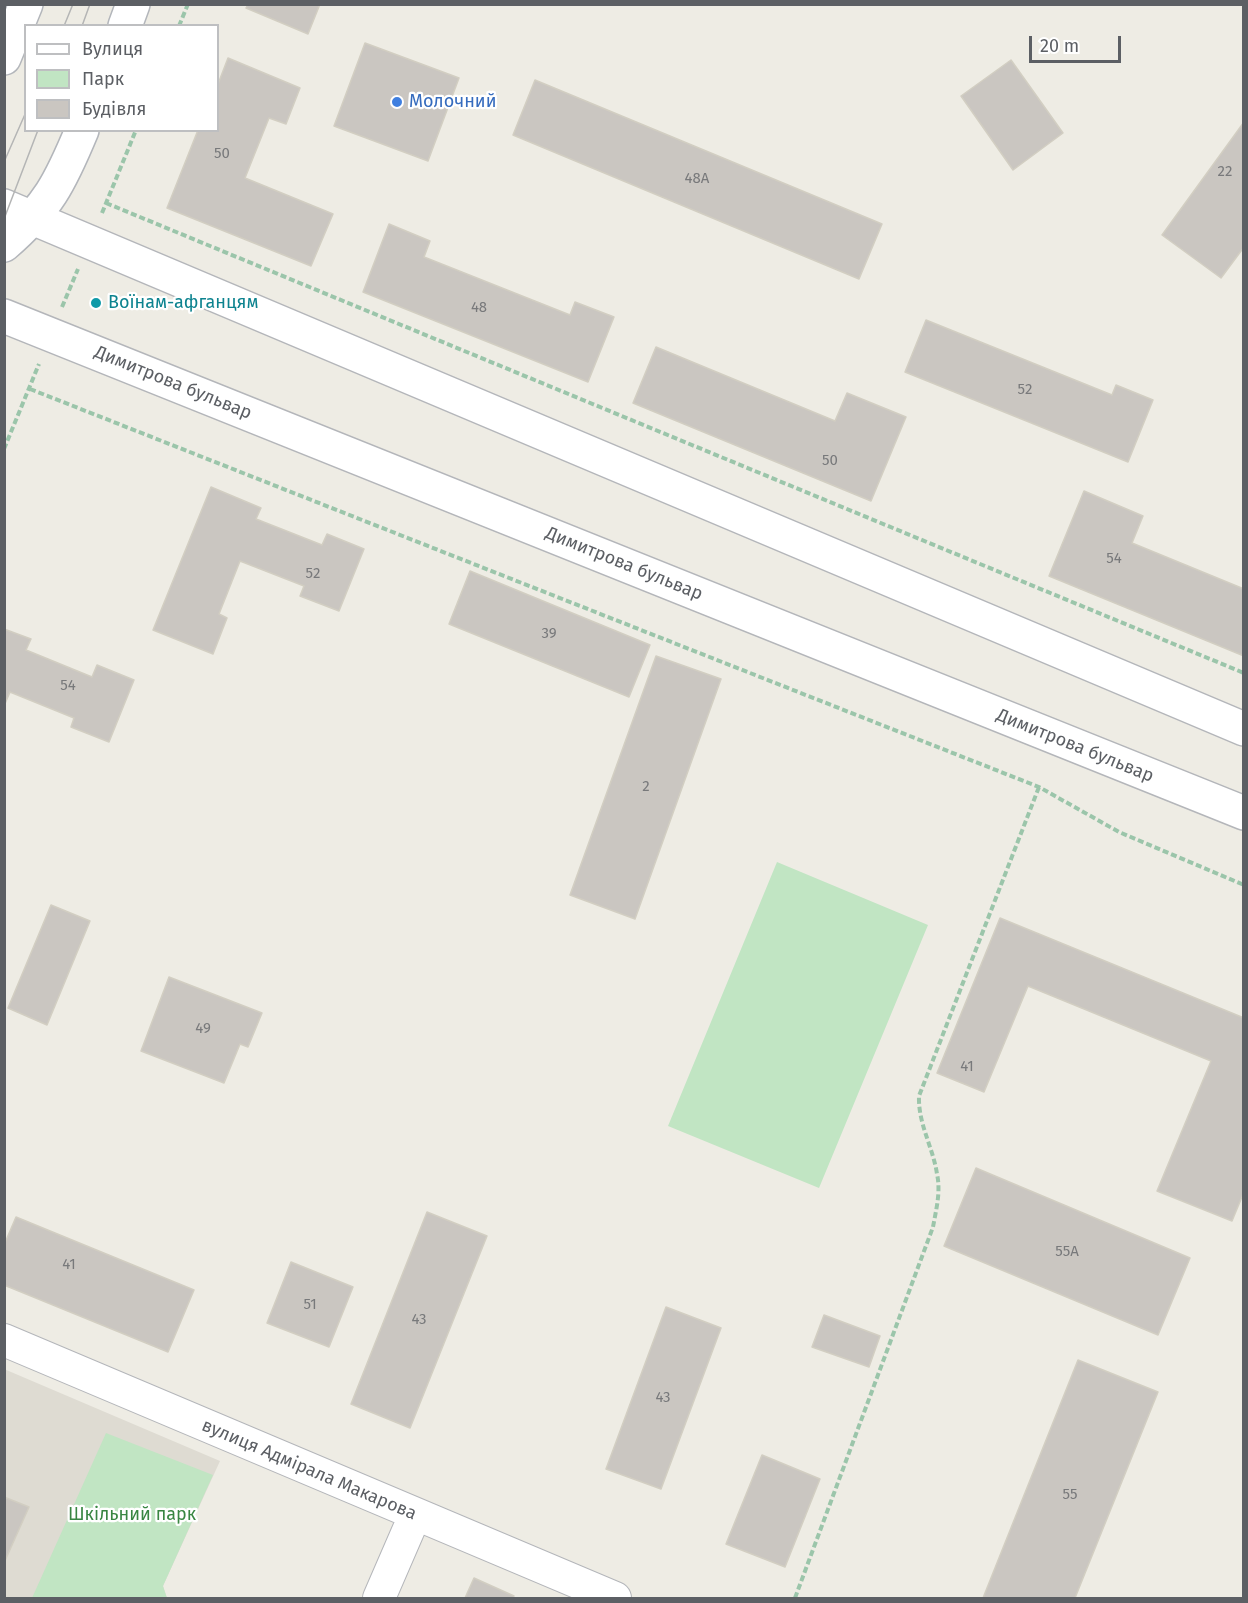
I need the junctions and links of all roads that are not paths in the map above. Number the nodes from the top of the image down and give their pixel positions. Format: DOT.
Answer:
graph roads {
  1 [pos="26,4"];
  2 [pos="133,4"];
  3 [pos="125,24"];
  4 [pos="4,58"];
  5 [pos="81,132"];
  6 [pos="4,206"];
  7 [pos="34,219"];
  8 [pos="4,245"];
  9 [pos="4,316"];
  10 [pos="1244,729"];
  11 [pos="1244,813"];
  12 [pos="4,1340"];
  13 [pos="415,1515"];
  14 [pos="380,1599"];
  15 [pos="615,1599"];
  1 -- 4 [label="street"];
  2 -- 3 [label="street"];
  5 -- 7 [label="street"];
  6 -- 7 [label="street"];
  7 -- 8 [label="street"];
  7 -- 10 [label="street"];
  9 -- 11 [label="street, Димитрова бульвар"];
  12 -- 13 [label="street, вулиця Адмірала Макарова"];
  13 -- 14 [label="street"];
  13 -- 15 [label="street, вулиця Адмірала Макарова"];
}
